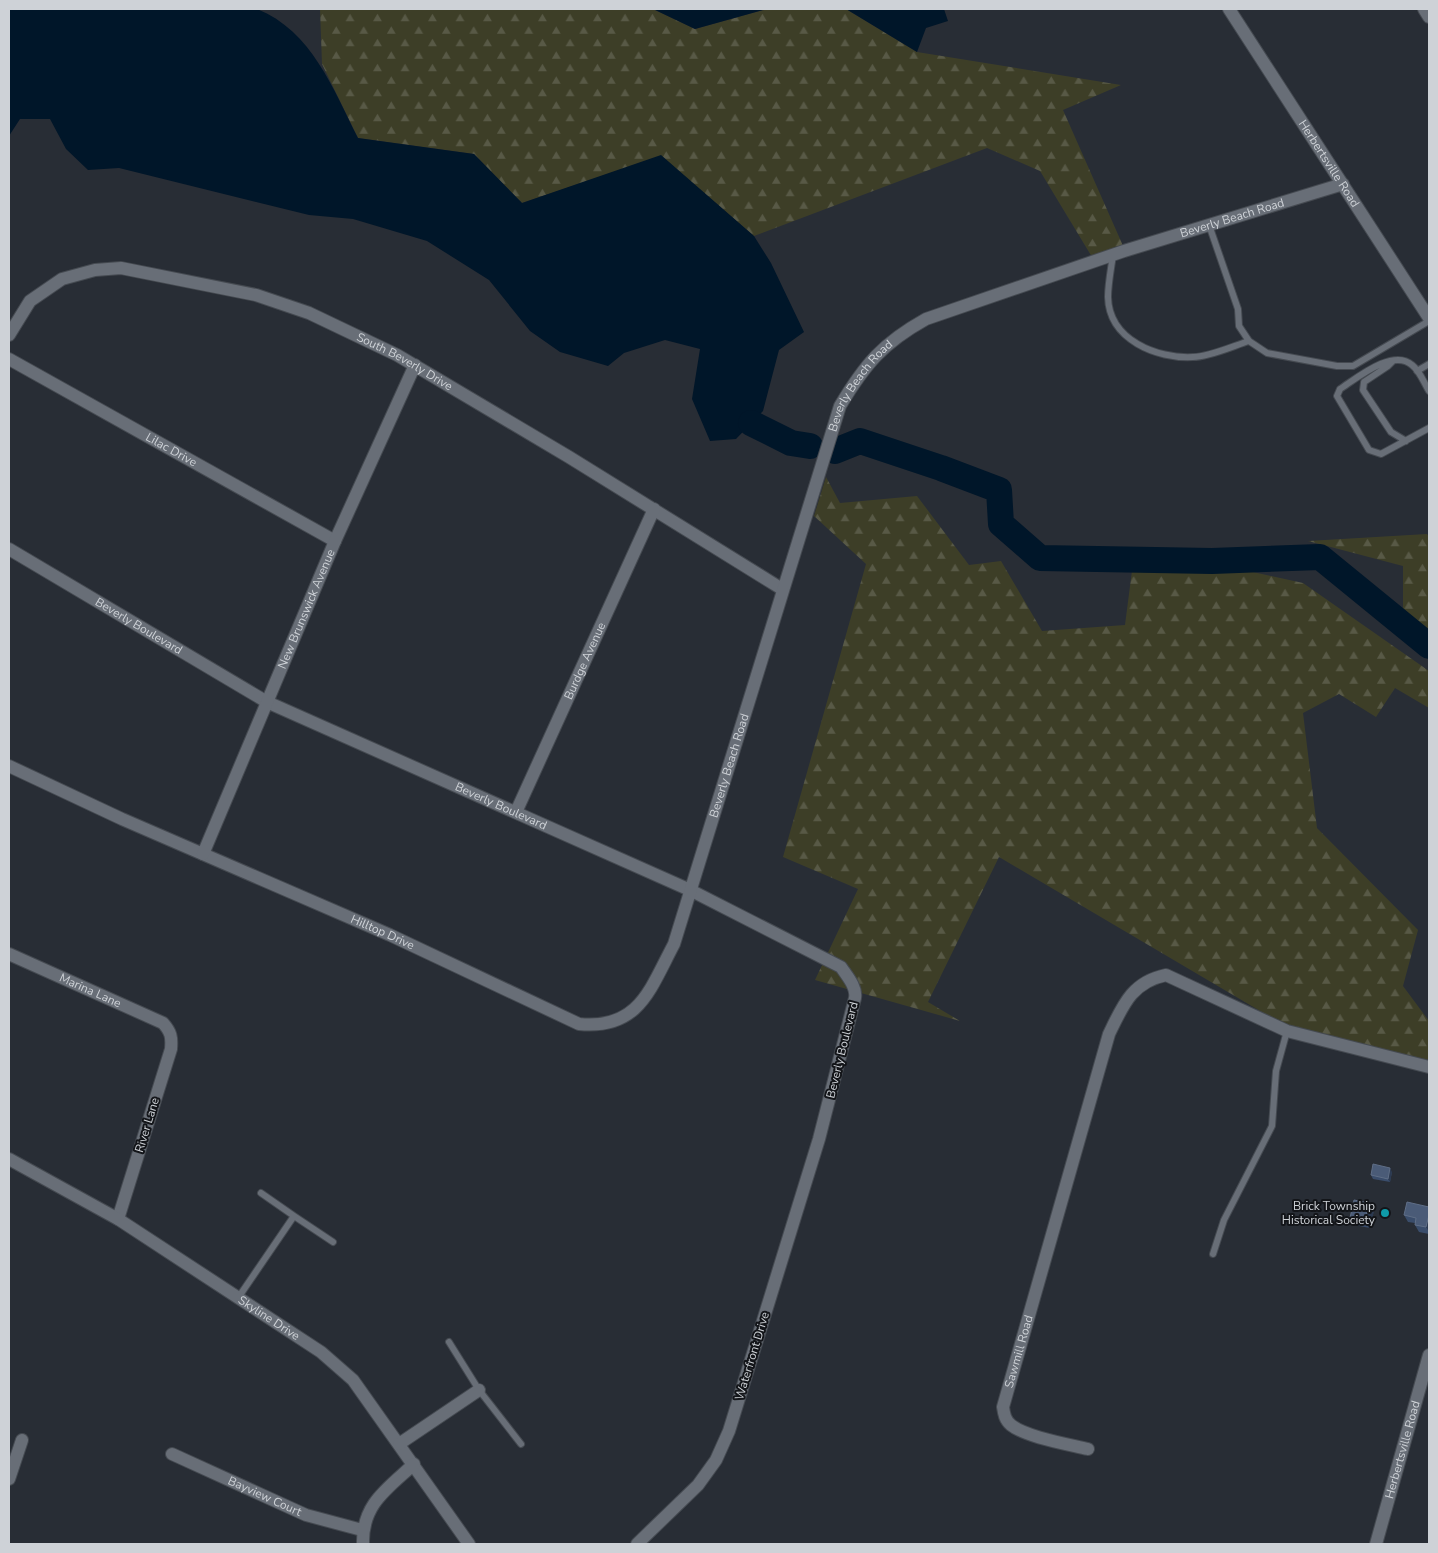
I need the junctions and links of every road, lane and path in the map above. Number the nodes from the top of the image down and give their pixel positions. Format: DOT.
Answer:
graph roads {
  1 [pos="1229,9"];
  2 [pos="1424,9"];
  3 [pos="1429,17"];
  4 [pos="1342,184"];
  5 [pos="1209,225"];
  6 [pos="1113,255"];
  7 [pos="1429,320"];
  8 [pos="9,336"];
  9 [pos="1249,341"];
  10 [pos="9,359"];
  11 [pos="1393,361"];
  12 [pos="1429,364"];
  13 [pos="415,365"];
  14 [pos="1418,371"];
  15 [pos="1429,390"];
  16 [pos="1429,428"];
  17 [pos="1406,440"];
  18 [pos="654,509"];
  19 [pos="335,541"];
  20 [pos="9,549"];
  21 [pos="782,589"];
  22 [pos="267,702"];
  23 [pos="9,766"];
  24 [pos="516,812"];
  25 [pos="203,854"];
  26 [pos="690,890"];
  27 [pos="9,954"];
  28 [pos="170,1031"];
  29 [pos="1287,1031"];
  30 [pos="1429,1067"];
  31 [pos="819,1139"];
  32 [pos="9,1159"];
  33 [pos="261,1193"];
  34 [pos="294,1216"];
  35 [pos="118,1219"];
  36 [pos="333,1242"];
  37 [pos="1213,1254"];
  38 [pos="238,1298"];
  39 [pos="449,1342"];
  40 [pos="1429,1355"];
  41 [pos="479,1390"];
  42 [pos="22,1440"];
  43 [pos="399,1444"];
  44 [pos="521,1444"];
  45 [pos="1088,1449"];
  46 [pos="172,1454"];
  47 [pos="414,1464"];
  48 [pos="9,1479"];
  49 [pos="362,1530"];
  50 [pos="641,1543"];
  51 [pos="363,1544"];
  52 [pos="470,1544"];
  53 [pos="1376,1544"];
  1 -- 4 [label="street, Herbertsville Road"];
  2 -- 3 [label="street"];
  4 -- 5 [label="street, Beverly Beach Road"];
  4 -- 7 [label="street, Herbertsville Road"];
  5 -- 6 [label="street, Beverly Beach Road"];
  5 -- 9 [label="lane"];
  6 -- 9 [label="lane"];
  6 -- 21 [label="street, Beverly Beach Road"];
  7 -- 9 [label="lane"];
  8 -- 13 [label="street, South Beverly Drive"];
  10 -- 19 [label="street, Lilac Drive"];
  11 -- 14 [label="lane"];
  11 -- 17 [label="lane"];
  11 -- 17 [label="lane"];
  12 -- 14 [label="lane"];
  13 -- 18 [label="street, South Beverly Drive"];
  13 -- 19 [label="street, New Brunswick Avenue"];
  14 -- 15 [label="lane"];
  16 -- 17 [label="lane"];
  18 -- 21 [label="street, South Beverly Drive"];
  18 -- 24 [label="street, Burdge Avenue"];
  19 -- 22 [label="street, New Brunswick Avenue"];
  20 -- 22 [label="street, Beverly Boulevard"];
  21 -- 26 [label="street, Beverly Beach Road"];
  22 -- 24 [label="street, Beverly Boulevard"];
  22 -- 25 [label="street, New Brunswick Avenue"];
  23 -- 25 [label="street, Hilltop Drive"];
  24 -- 26 [label="street, Beverly Boulevard"];
  25 -- 26 [label="street, Hilltop Drive"];
  26 -- 31 [label="street, Beverly Boulevard"];
  27 -- 28 [label="street, Marina Lane"];
  28 -- 35 [label="street, River Lane"];
  29 -- 30 [label="street"];
  29 -- 37 [label="lane"];
  29 -- 45 [label="street, Sawmill Road"];
  31 -- 50 [label="street, Waterfront Drive"];
  32 -- 35 [label="street, Skyline Drive"];
  33 -- 34 [label="lane"];
  34 -- 36 [label="lane"];
  34 -- 38 [label="lane"];
  35 -- 38 [label="street, Skyline Drive"];
  38 -- 43 [label="street, Skyline Drive"];
  39 -- 41 [label="lane"];
  40 -- 53 [label="street, Herbertsville Road"];
  41 -- 43 [label="street"];
  41 -- 44 [label="lane"];
  42 -- 48 [label="street"];
  43 -- 47 [label="street, Skyline Drive"];
  46 -- 49 [label="street, Bayview Court"];
  47 -- 49 [label="street"];
  47 -- 52 [label="street, Skyline Drive"];
  49 -- 51 [label="street"];
}
